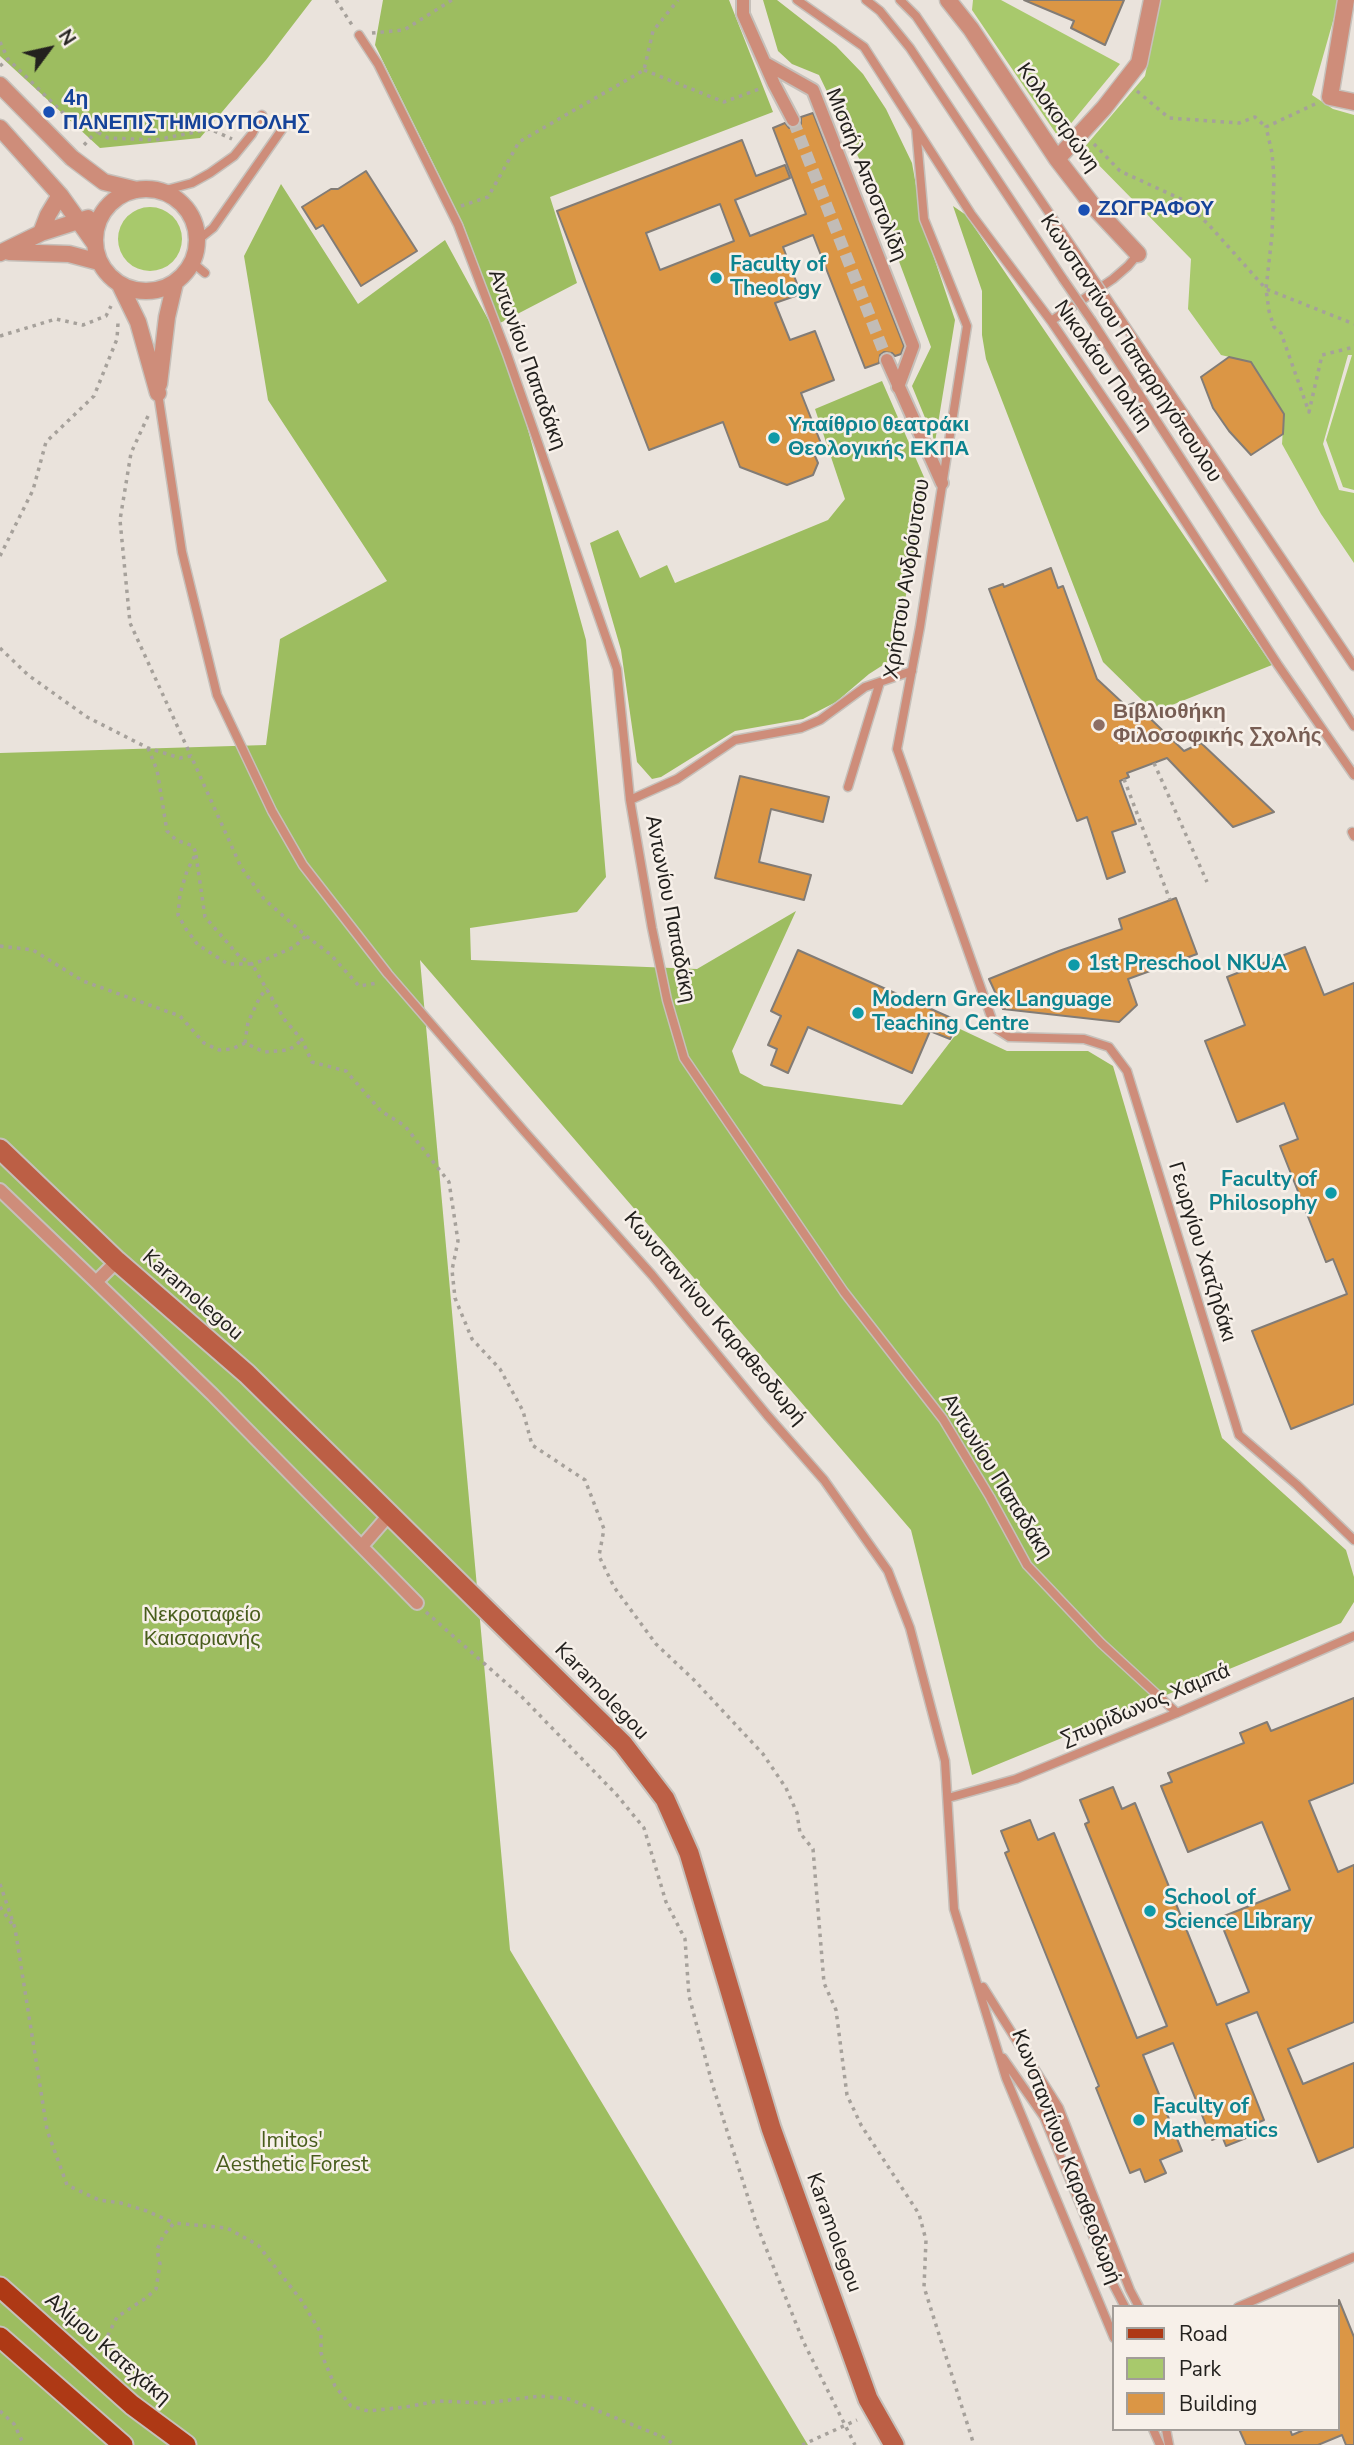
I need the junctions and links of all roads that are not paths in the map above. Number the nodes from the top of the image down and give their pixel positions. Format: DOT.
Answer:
graph roads {
  1 [pos="743,0"];
  2 [pos="797,0"];
  3 [pos="866,0"];
  4 [pos="900,0"];
  5 [pos="948,0"];
  6 [pos="1152,0"];
  7 [pos="1346,0"];
  8 [pos="359,35"];
  9 [pos="765,63"];
  10 [pos="0,85"];
  11 [pos="1354,102"];
  12 [pos="262,115"];
  13 [pos="793,120"];
  14 [pos="285,125"];
  15 [pos="0,128"];
  16 [pos="916,128"];
  17 [pos="1057,159"];
  18 [pos="136,190"];
  19 [pos="162,191"];
  20 [pos="60,195"];
  21 [pos="103,211"];
  22 [pos="80,221"];
  23 [pos="41,233"];
  24 [pos="198,240"];
  25 [pos="94,244"];
  26 [pos="3,253"];
  27 [pos="1138,254"];
  28 [pos="99,262"];
  29 [pos="175,283"];
  30 [pos="120,285"];
  31 [pos="1051,321"];
  32 [pos="887,359"];
  33 [pos="898,387"];
  34 [pos="158,393"];
  35 [pos="942,483"];
  36 [pos="1354,666"];
  37 [pos="912,671"];
  38 [pos="880,682"];
  39 [pos="1354,726"];
  40 [pos="1354,775"];
  41 [pos="848,787"];
  42 [pos="630,800"];
  43 [pos="995,1028"];
  44 [pos="0,1149"];
  45 [pos="0,1190"];
  46 [pos="117,1261"];
  47 [pos="96,1282"];
  48 [pos="390,1516"];
  49 [pos="1354,1540"];
  50 [pos="362,1546"];
  51 [pos="417,1603"];
  52 [pos="1353,1636"];
  53 [pos="1177,1713"];
  54 [pos="947,1798"];
  55 [pos="976,1975"];
  56 [pos="998,2050"];
  57 [pos="1354,2257"];
  58 [pos="0,2287"];
  59 [pos="1124,2305"];
  60 [pos="1138,2305"];
  61 [pos="1243,2305"];
  62 [pos="1112,2333"];
  63 [pos="0,2337"];
  64 [pos="123,2445"];
  65 [pos="186,2445"];
  66 [pos="894,2445"];
  1 -- 9 [label="street"];
  2 -- 16 [label="lane, Νικολάου Πολίτη"];
  3 -- 39 [label="lane, Κωνσταντίνου Παπαρρηγόπουλου, bridge"];
  4 -- 36 [label="lane, Κωνσταντίνου Παπαρρηγόπουλου, bridge"];
  5 -- 17 [label="street, Κολοκοτρώνη"];
  6 -- 17 [label="street"];
  7 -- 11 [label="street"];
  8 -- 42 [label="lane, Αντωνίου Παπαδάκη"];
  9 -- 13 [label="street"];
  9 -- 33 [label="street, Μισαήλ Αποστολίδη"];
  10 -- 18 [label="street"];
  12 -- 19 [label="lane"];
  14 -- 24 [label="lane"];
  15 -- 20 [label="street"];
  16 -- 31 [label="lane, Νικολάου Πολίτη"];
  16 -- 35 [label="lane, Χρήστου Ανδρόυτσου"];
  17 -- 27 [label="street, Κολοκοτρώνη"];
  18 -- 19 [label="street"];
  18 -- 21 [label="street"];
  19 -- 24 [label="street"];
  20 -- 22 [label="street"];
  20 -- 23 [label="street"];
  21 -- 22 [label="street"];
  21 -- 25 [label="street"];
  22 -- 23 [label="street"];
  22 -- 25 [label="street"];
  23 -- 26 [label="street"];
  24 -- 29 [label="street"];
  25 -- 28 [label="street"];
  26 -- 28 [label="street"];
  27 -- 31 [label="lane"];
  28 -- 30 [label="street"];
  29 -- 30 [label="street"];
  29 -- 34 [label="street, Κωνσταντίνου Καραθεοδωρή"];
  30 -- 34 [label="street, Κωνσταντίνου Καραθεοδωρή"];
  31 -- 40 [label="lane, Νικολάου Πολίτη"];
  32 -- 33 [label="street"];
  33 -- 35 [label="street"];
  34 -- 54 [label="lane, Κωνσταντίνου Καραθεοδωρή"];
  35 -- 37 [label="lane, Χρήστου Ανδρόυτσου"];
  37 -- 38 [label="lane"];
  37 -- 43 [label="lane, Χρήστου Ανδρόυτσου"];
  38 -- 41 [label="lane"];
  38 -- 42 [label="lane"];
  42 -- 53 [label="lane, Αντωνίου Παπαδάκη"];
  43 -- 49 [label="lane, Γεωργίου Χατζηδάκι"];
  44 -- 46 [label="main road, Karamolegou"];
  45 -- 47 [label="street"];
  46 -- 47 [label="street"];
  46 -- 48 [label="main road, Karamolegou"];
  47 -- 50 [label="street"];
  48 -- 50 [label="street"];
  48 -- 66 [label="main road, Karamolegou"];
  50 -- 51 [label="street"];
  52 -- 53 [label="lane, Σπυρίδωνος Χαμπά"];
  53 -- 54 [label="lane, Σπυρίδωνος Χαμπά"];
  54 -- 55 [label="lane, Κωνσταντίνου Καραθεοδωρή"];
  55 -- 56 [label="lane, Κωνσταντίνου Καραθεοδωρή"];
  55 -- 60 [label="lane"];
  56 -- 59 [label="lane"];
  56 -- 62 [label="lane, Κωνσταντίνου Καραθεοδωρή"];
  57 -- 61 [label="lane"];
  58 -- 65 [label="main road, Αλίμου Κατεχάκη"];
  63 -- 64 [label="main road"];
}
